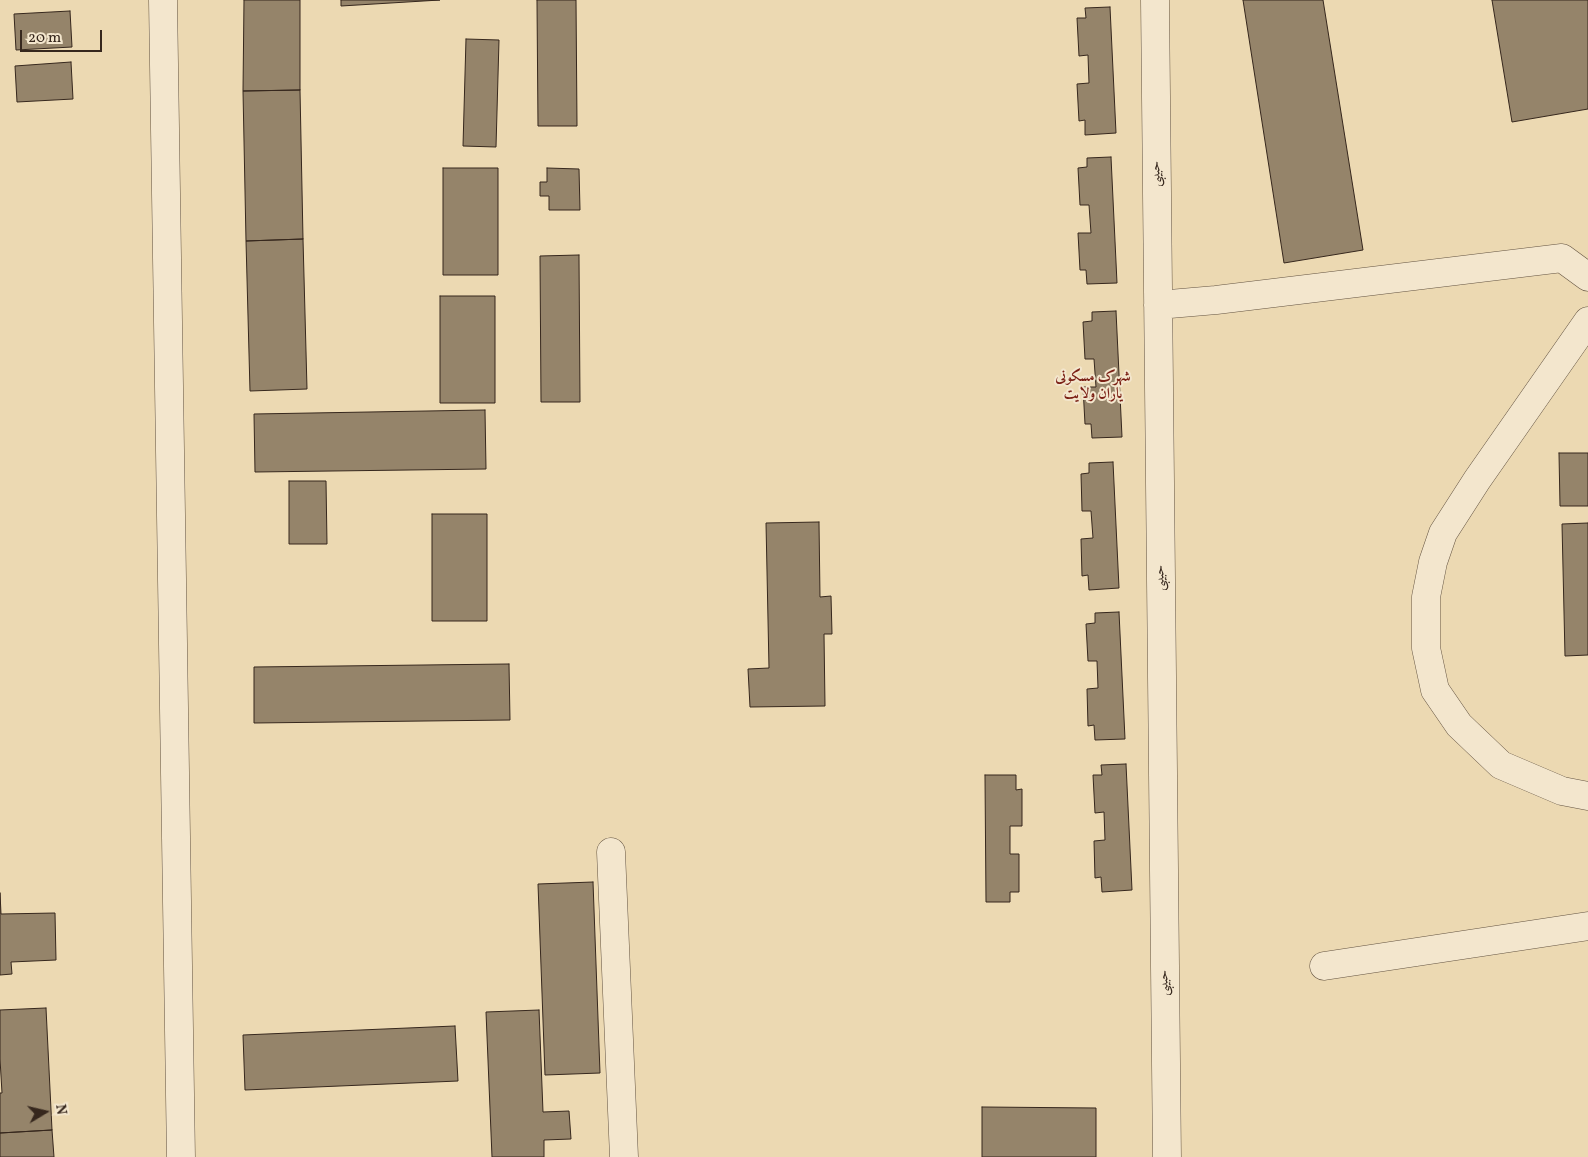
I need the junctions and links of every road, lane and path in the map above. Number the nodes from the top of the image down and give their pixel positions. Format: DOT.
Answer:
graph roads {
  1 [pos="163,0"];
  2 [pos="1155,0"];
  3 [pos="1588,277"];
  4 [pos="1158,305"];
  5 [pos="1588,321"];
  6 [pos="1588,796"];
  7 [pos="611,852"];
  8 [pos="1588,926"];
  9 [pos="1324,966"];
  10 [pos="181,1157"];
  11 [pos="624,1157"];
  12 [pos="1167,1157"];
  1 -- 10 [label="street"];
  2 -- 4 [label="street, حبیبی"];
  3 -- 4 [label="street"];
  4 -- 12 [label="street, حبیبی"];
  5 -- 6 [label="street"];
  7 -- 11 [label="street"];
  8 -- 9 [label="street"];
}
